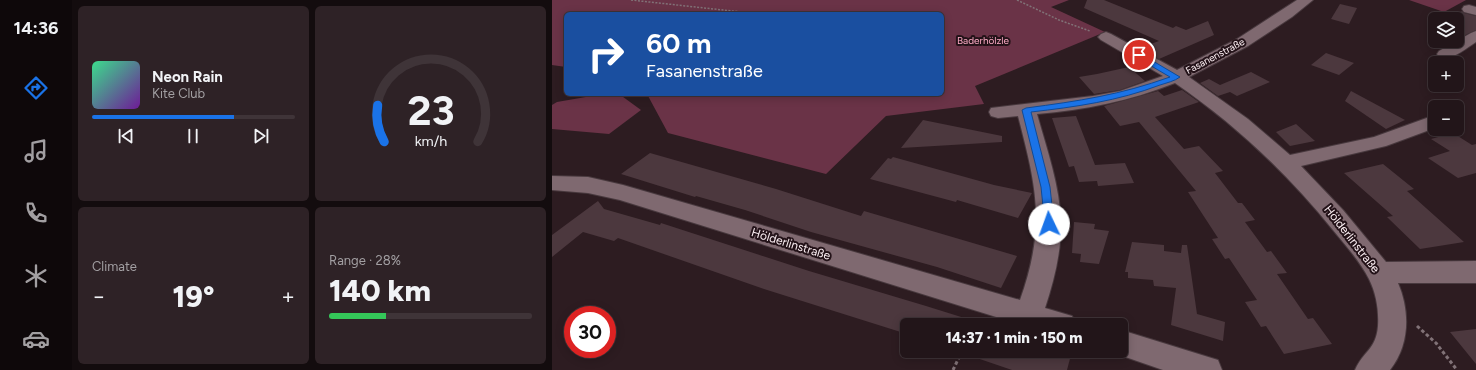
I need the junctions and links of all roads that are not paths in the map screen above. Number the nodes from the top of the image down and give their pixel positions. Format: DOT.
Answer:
graph roads {
  1 [pos="1306,0"];
  2 [pos="1476,36"];
  3 [pos="1106,37"];
  4 [pos="1445,54"];
  5 [pos="1176,77"];
  6 [pos="1026,110"];
  7 [pos="998,112"];
  8 [pos="1428,124"];
  9 [pos="1284,163"];
  10 [pos="552,183"];
  11 [pos="1476,272"];
  12 [pos="1379,273"];
  13 [pos="1029,315"];
  14 [pos="1039,318"];
  15 [pos="1128,345"];
  16 [pos="1207,370"];
  17 [pos="1370,370"];
  1 -- 5 [label="street, Fasanenstraße"];
  2 -- 4 [label="street"];
  3 -- 5 [label="street, Hölderlinstraße"];
  5 -- 6 [label="street, Fasanenstraße"];
  5 -- 9 [label="street, Hölderlinstraße"];
  6 -- 7 [label="street, Fasanenstraße"];
  6 -- 13 [label="street"];
  8 -- 9 [label="street"];
  9 -- 12 [label="street, Hölderlinstraße"];
  10 -- 13 [label="street, Hölderlinstraße"];
  11 -- 12 [label="street"];
  12 -- 17 [label="street, Hölderlinstraße"];
  13 -- 14 [label="street, Hölderlinstraße"];
  15 -- 16 [label="street"];
}
